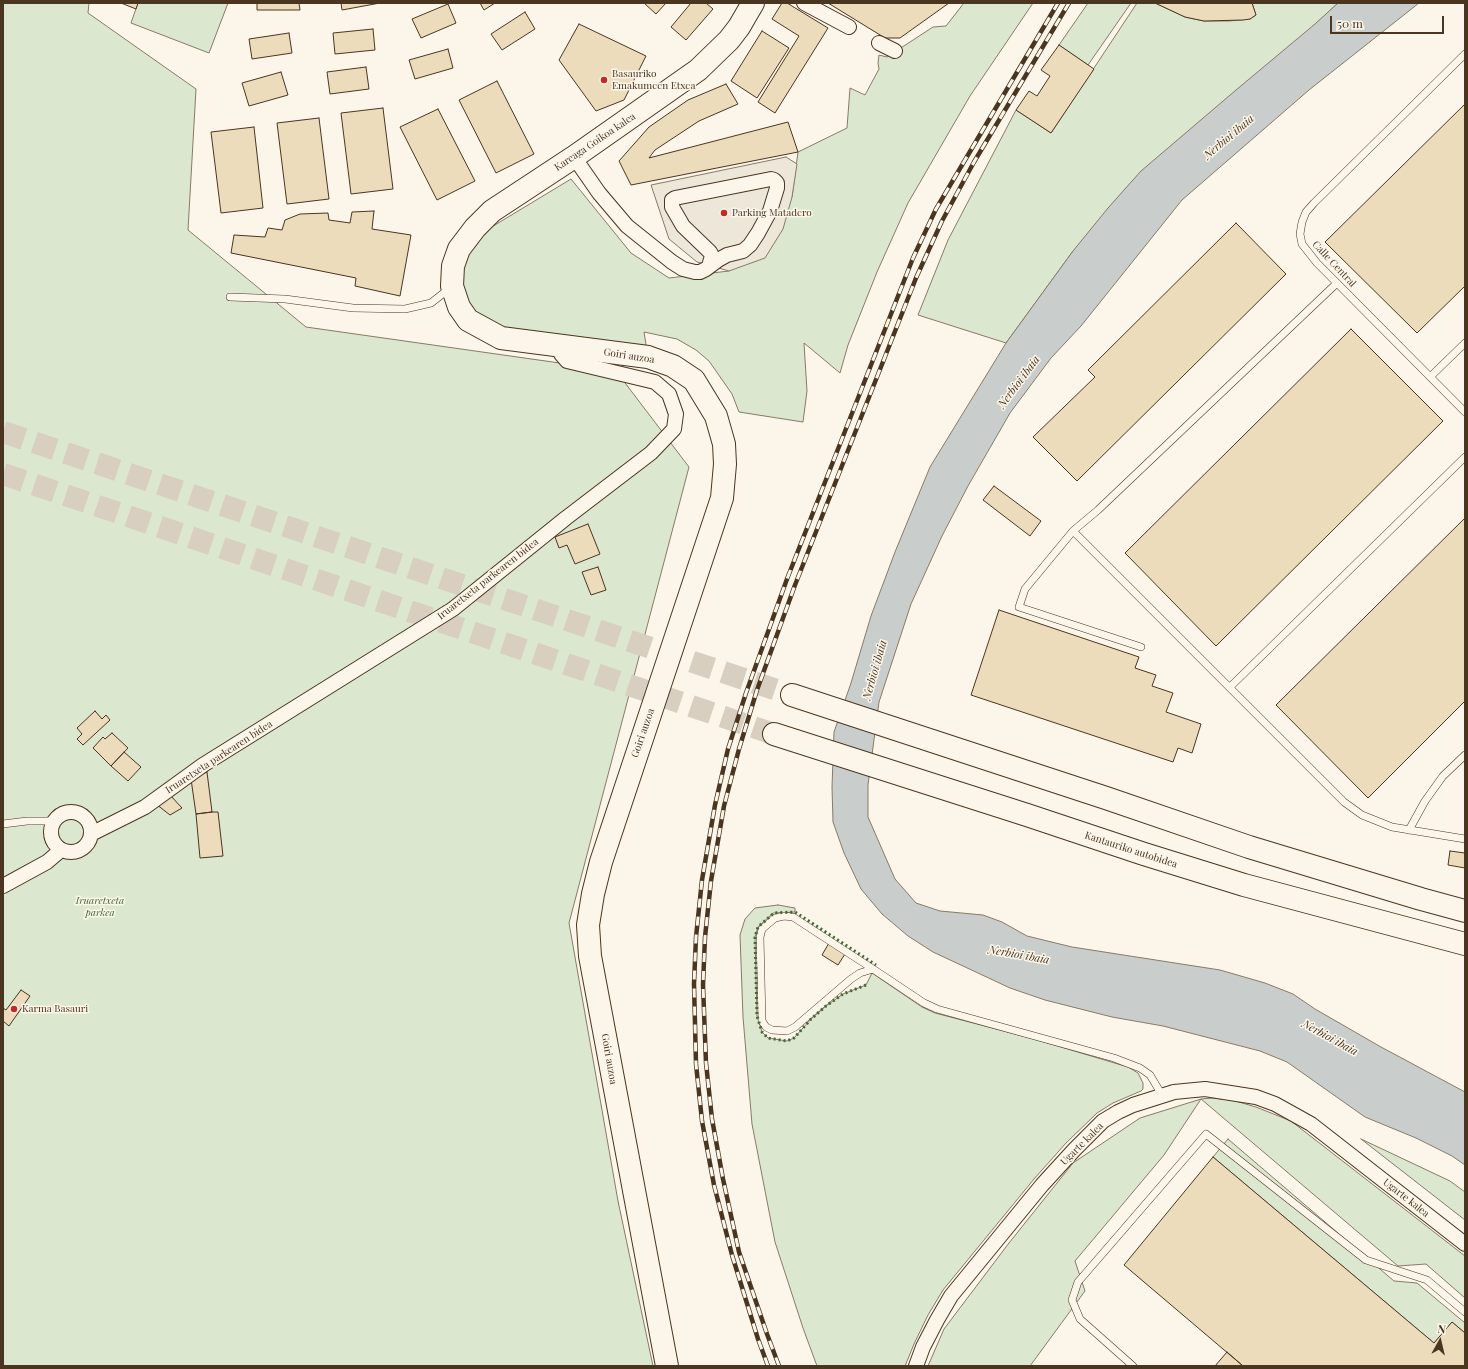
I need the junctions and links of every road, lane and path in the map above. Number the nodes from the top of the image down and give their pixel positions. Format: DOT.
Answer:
graph roads {
  1 [pos="753,3"];
  2 [pos="804,3"];
  3 [pos="849,27"];
  4 [pos="879,43"];
  5 [pos="895,51"];
  6 [pos="1465,54"];
  7 [pos="574,157"];
  8 [pos="709,266"];
  9 [pos="1337,283"];
  10 [pos="452,286"];
  11 [pos="230,297"];
  12 [pos="1465,343"];
  13 [pos="562,346"];
  14 [pos="1430,377"];
  15 [pos="1465,412"];
  16 [pos="1465,457"];
  17 [pos="1073,530"];
  18 [pos="1141,648"];
  19 [pos="1230,687"];
  20 [pos="792,695"];
  21 [pos="774,734"];
  22 [pos="1465,755"];
  23 [pos="54,821"];
  24 [pos="3,824"];
  25 [pos="1409,830"];
  26 [pos="91,834"];
  27 [pos="1465,839"];
  28 [pos="61,850"];
  29 [pos="3,886"];
  30 [pos="1465,911"];
  31 [pos="1465,944"];
  32 [pos="873,968"];
  33 [pos="1162,1095"];
  34 [pos="1465,1244"];
  35 [pos="1465,1312"];
  36 [pos="667,1366"];
  37 [pos="916,1366"];
  38 [pos="1133,1366"];
  1 -- 7 [label="main road, Kareaga Goikoa kalea"];
  2 -- 3 [label="street"];
  4 -- 5 [label="street"];
  6 -- 9 [label="lane, Calle Central"];
  7 -- 8 [label="street"];
  7 -- 10 [label="main road, Kareaga Goikoa kalea"];
  8 -- 8 [label="street"];
  9 -- 14 [label="lane, Calle Central"];
  9 -- 17 [label="lane"];
  10 -- 11 [label="lane"];
  10 -- 13 [label="main road, Goiri auzoa"];
  12 -- 14 [label="lane"];
  13 -- 26 [label="street, Iruaretxeta parkearen bidea"];
  13 -- 36 [label="main road, Goiri auzoa"];
  14 -- 15 [label="lane, Calle Central"];
  16 -- 19 [label="lane"];
  17 -- 18 [label="lane"];
  17 -- 19 [label="lane"];
  19 -- 25 [label="lane"];
  20 -- 30 [label="main road"];
  21 -- 31 [label="main road, Kantauriko autobidea"];
  22 -- 25 [label="lane"];
  23 -- 24 [label="lane"];
  23 -- 26 [label="street"];
  23 -- 28 [label="street"];
  25 -- 27 [label="lane"];
  26 -- 28 [label="street"];
  28 -- 29 [label="street"];
  32 -- 32 [label="lane"];
  32 -- 33 [label="lane"];
  33 -- 34 [label="street, Ugarte kalea"];
  33 -- 37 [label="street, Ugarte kalea"];
  35 -- 38 [label="lane"];
}
